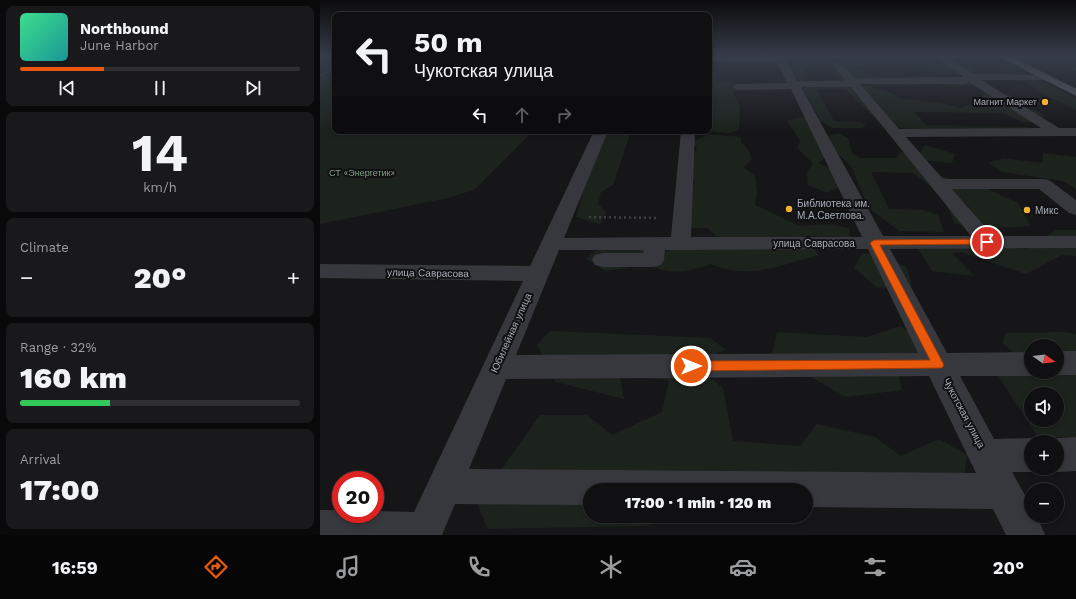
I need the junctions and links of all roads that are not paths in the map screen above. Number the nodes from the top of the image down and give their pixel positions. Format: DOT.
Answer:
graph roads {
  1 [pos="792,81"];
  2 [pos="964,81"];
  3 [pos="976,81"];
  4 [pos="1051,81"];
  5 [pos="853,82"];
  6 [pos="794,85"];
  7 [pos="738,87"];
  8 [pos="1076,93"];
  9 [pos="1058,132"];
  10 [pos="1076,132"];
  11 [pos="894,133"];
  12 [pos="600,134"];
  13 [pos="688,134"];
  14 [pos="1076,144"];
  15 [pos="939,184"];
  16 [pos="1076,209"];
  17 [pos="987,242"];
  18 [pos="1076,242"];
  19 [pos="656,243"];
  20 [pos="874,243"];
  21 [pos="552,244"];
  22 [pos="681,244"];
  23 [pos="603,260"];
  24 [pos="320,271"];
  25 [pos="537,274"];
  26 [pos="1064,363"];
  27 [pos="1076,363"];
  28 [pos="1024,364"];
  29 [pos="938,365"];
  30 [pos="496,367"];
  31 [pos="1076,454"];
  32 [pos="1024,455"];
  33 [pos="1064,455"];
  34 [pos="986,456"];
  35 [pos="444,486"];
  36 [pos="1004,491"];
  37 [pos="320,529"];
  38 [pos="424,533"];
  39 [pos="1026,535"];
  1 -- 6 [label="street, Чукотская улица"];
  2 -- 5 [label="street"];
  3 -- 9 [label="street"];
  4 -- 8 [label="main road"];
  5 -- 6 [label="street"];
  5 -- 11 [label="street"];
  6 -- 7 [label="street"];
  6 -- 20 [label="street, Чукотская улица"];
  9 -- 10 [label="street"];
  9 -- 11 [label="street"];
  9 -- 14 [label="street"];
  11 -- 15 [label="street"];
  12 -- 21 [label="street, Юбилейная улица"];
  13 -- 22 [label="street"];
  15 -- 16 [label="street"];
  15 -- 17 [label="street"];
  17 -- 18 [label="street, улица Саврасова"];
  17 -- 20 [label="street, улица Саврасова"];
  19 -- 21 [label="street, улица Саврасова"];
  19 -- 22 [label="street, улица Саврасова"];
  19 -- 23 [label="street"];
  20 -- 22 [label="street, улица Саврасова"];
  20 -- 29 [label="street, Чукотская улица"];
  21 -- 25 [label="street, Юбилейная улица"];
  24 -- 25 [label="street, улица Саврасова"];
  25 -- 30 [label="street, Юбилейная улица"];
  26 -- 27 [label="street"];
  28 -- 29 [label="street"];
  29 -- 30 [label="street"];
  29 -- 34 [label="street, Чукотская улица"];
  30 -- 35 [label="street, Юбилейная улица"];
  31 -- 33 [label="street"];
  32 -- 34 [label="street"];
  34 -- 36 [label="street, Чукотская улица"];
  35 -- 36 [label="street"];
  35 -- 38 [label="street, Юбилейная улица"];
  36 -- 39 [label="street, Чукотская улица"];
  37 -- 38 [label="street"];
}
